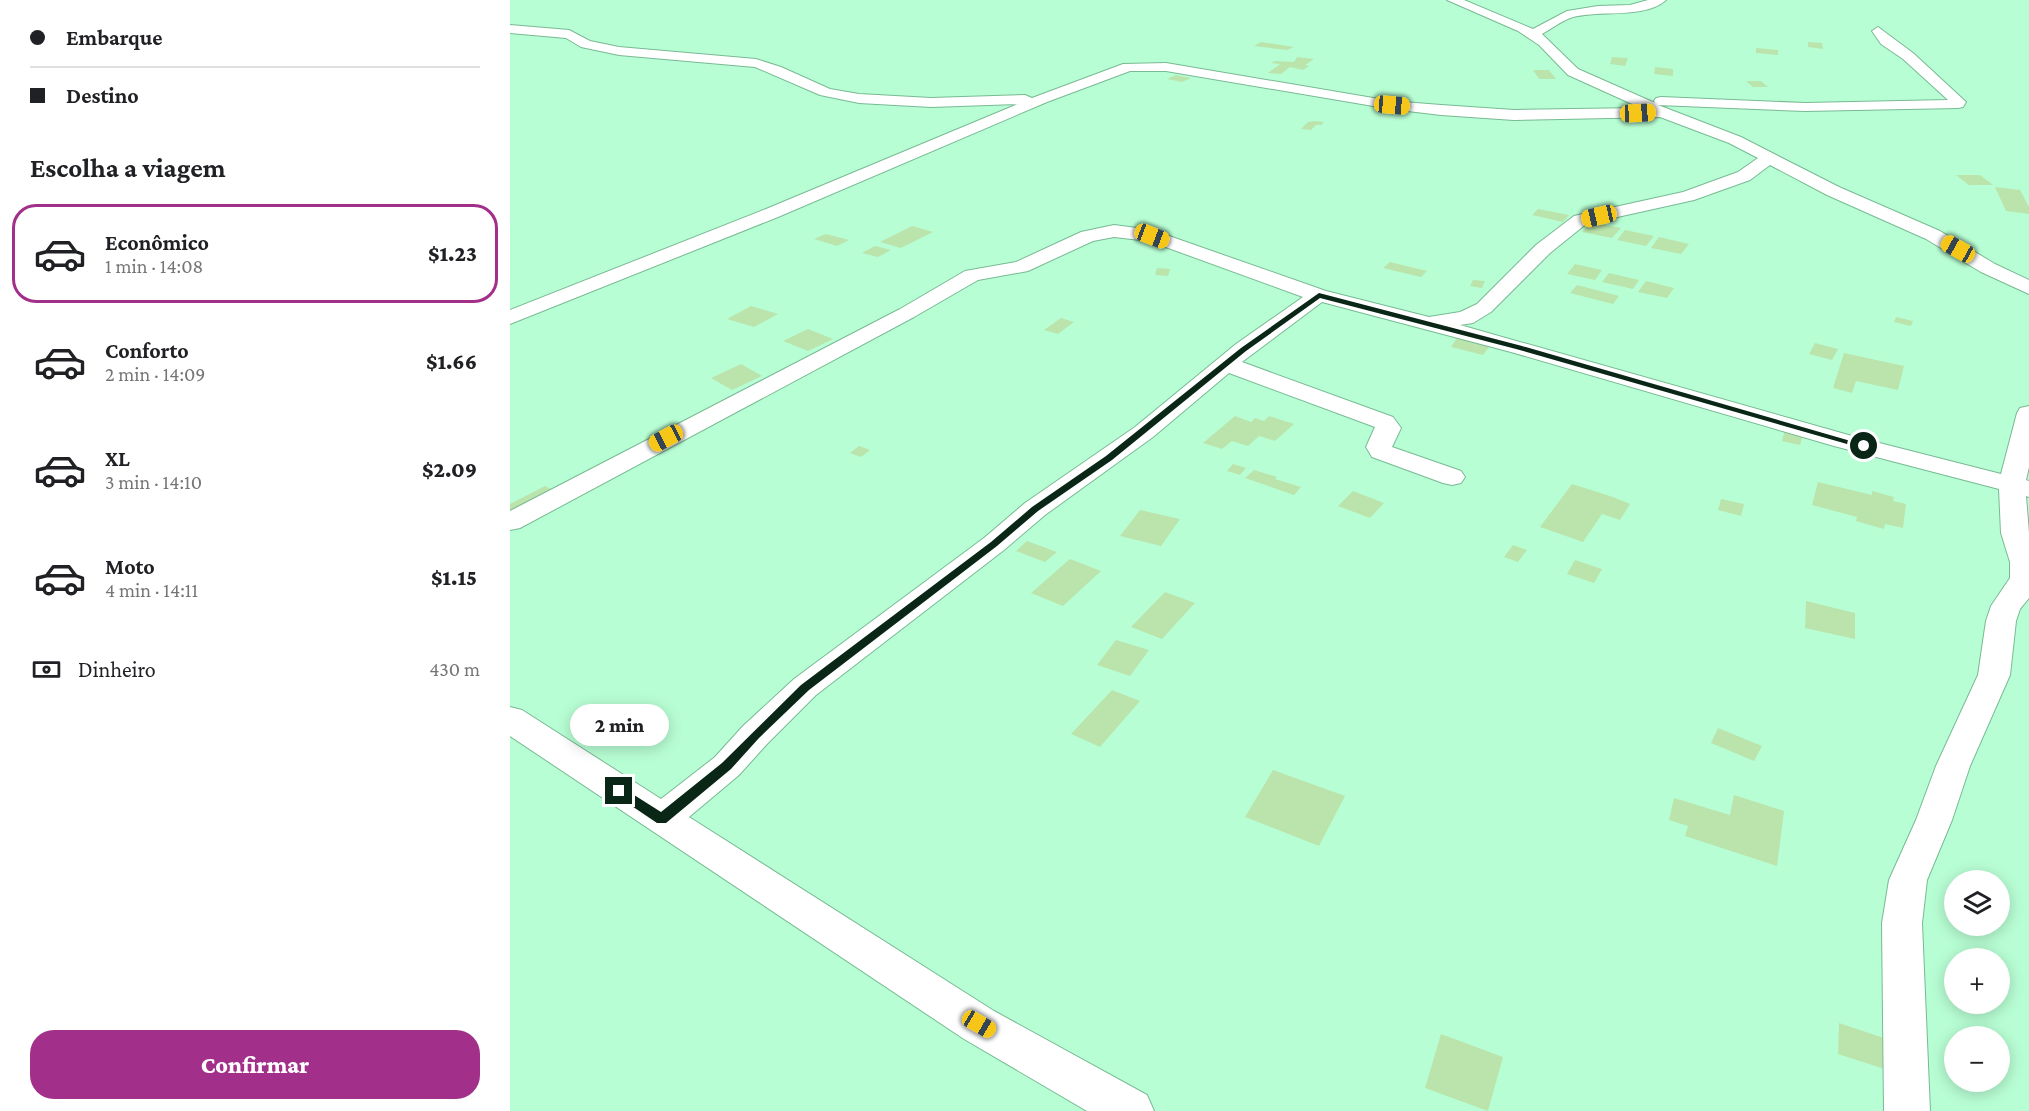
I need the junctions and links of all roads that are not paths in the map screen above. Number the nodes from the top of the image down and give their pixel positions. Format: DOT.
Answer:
graph roads {
  1 [pos="1453,0"];
  2 [pos="1660,0"];
  3 [pos="510,29"];
  4 [pos="1878,31"];
  5 [pos="1533,34"];
  6 [pos="1042,99"];
  7 [pos="1635,99"];
  8 [pos="1662,112"];
  9 [pos="1769,158"];
  10 [pos="2029,288"];
  11 [pos="1319,295"];
  12 [pos="510,318"];
  13 [pos="1420,320"];
  14 [pos="1226,364"];
  15 [pos="2029,413"];
  16 [pos="1452,477"];
  17 [pos="2021,486"];
  18 [pos="510,522"];
  19 [pos="510,719"];
  20 [pos="662,819"];
  21 [pos="1131,1111"];
  22 [pos="1906,1111"];
  1 -- 5 [label="street"];
  2 -- 5 [label="street"];
  3 -- 6 [label="street"];
  4 -- 7 [label="street"];
  5 -- 7 [label="street"];
  6 -- 8 [label="street"];
  6 -- 12 [label="street"];
  7 -- 8 [label="street"];
  8 -- 9 [label="street"];
  9 -- 10 [label="street"];
  9 -- 13 [label="street"];
  11 -- 13 [label="street"];
  11 -- 14 [label="street"];
  11 -- 18 [label="street"];
  13 -- 17 [label="street"];
  14 -- 16 [label="street"];
  14 -- 20 [label="street"];
  15 -- 17 [label="street"];
  17 -- 22 [label="street"];
  19 -- 20 [label="street"];
  20 -- 21 [label="street"];
}
